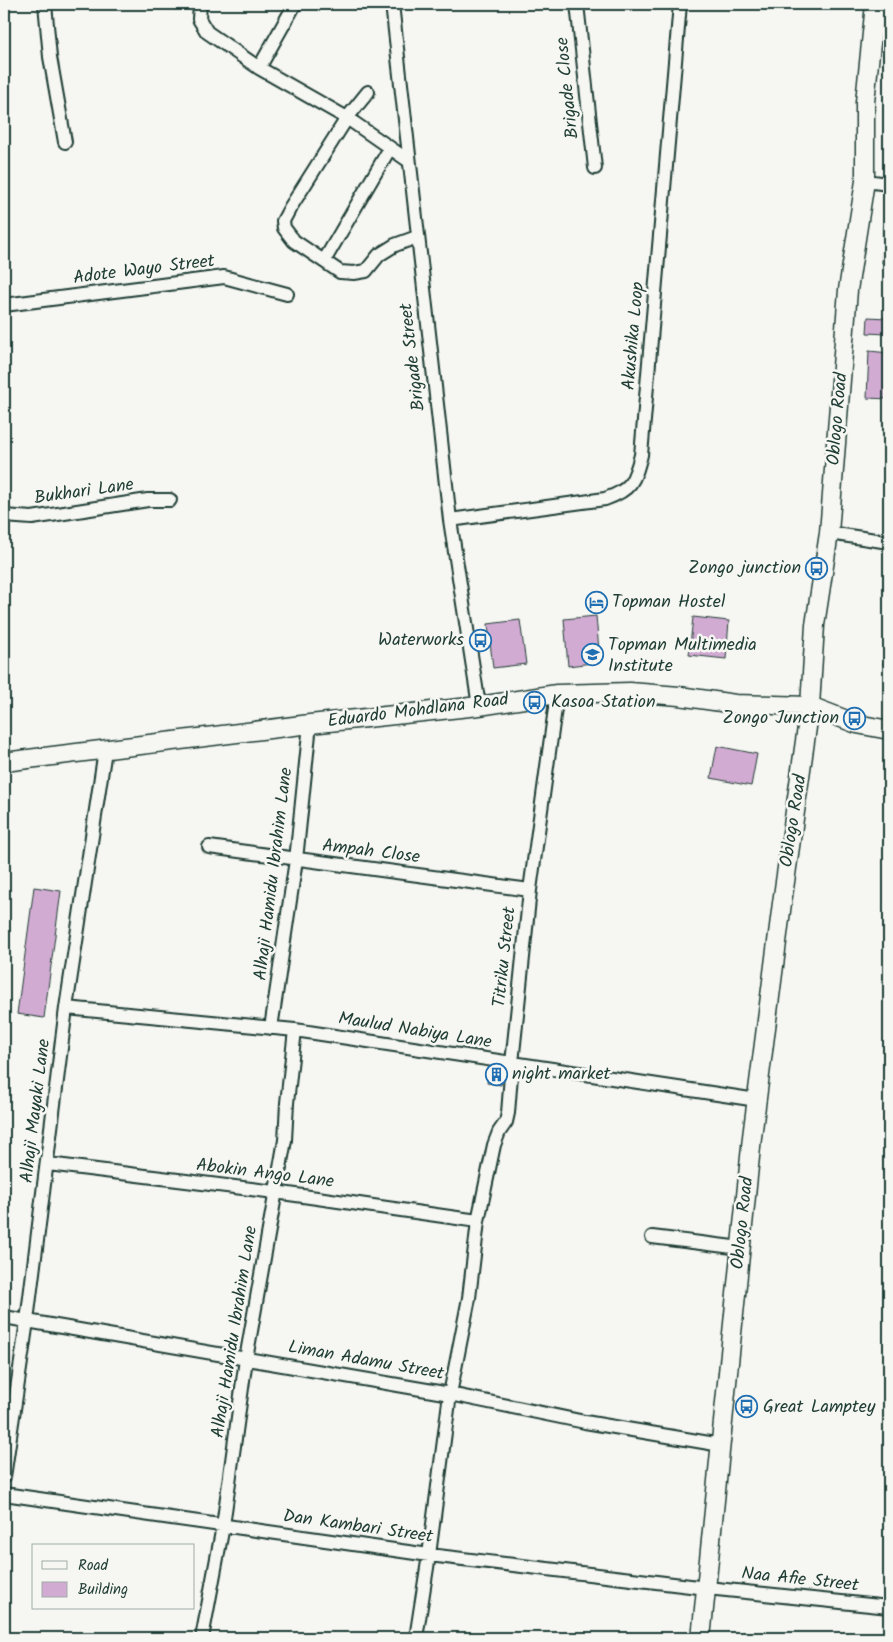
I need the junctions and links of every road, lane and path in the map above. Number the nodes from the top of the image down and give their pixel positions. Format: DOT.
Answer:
graph roads {
  1 [pos="44,4"];
  2 [pos="200,4"];
  3 [pos="295,4"];
  4 [pos="392,4"];
  5 [pos="577,4"];
  6 [pos="680,4"];
  7 [pos="875,4"];
  8 [pos="259,68"];
  9 [pos="368,92"];
  10 [pos="347,118"];
  11 [pos="65,142"];
  12 [pos="390,148"];
  13 [pos="409,161"];
  14 [pos="595,168"];
  15 [pos="865,181"];
  16 [pos="889,184"];
  17 [pos="417,237"];
  18 [pos="324,261"];
  19 [pos="287,294"];
  20 [pos="4,306"];
  21 [pos="170,500"];
  22 [pos="4,516"];
  23 [pos="450,520"];
  24 [pos="829,533"];
  25 [pos="889,542"];
  26 [pos="557,694"];
  27 [pos="479,706"];
  28 [pos="810,706"];
  29 [pos="310,724"];
  30 [pos="889,730"];
  31 [pos="105,750"];
  32 [pos="4,762"];
  33 [pos="209,847"];
  34 [pos="296,860"];
  35 [pos="530,890"];
  36 [pos="66,1008"];
  37 [pos="271,1028"];
  38 [pos="295,1030"];
  39 [pos="512,1063"];
  40 [pos="756,1100"];
  41 [pos="48,1164"];
  42 [pos="275,1192"];
  43 [pos="478,1220"];
  44 [pos="652,1237"];
  45 [pos="741,1248"];
  46 [pos="4,1317"];
  47 [pos="27,1321"];
  48 [pos="246,1359"];
  49 [pos="450,1394"];
  50 [pos="721,1445"];
  51 [pos="4,1477"];
  52 [pos="4,1494"];
  53 [pos="223,1526"];
  54 [pos="429,1555"];
  55 [pos="707,1588"];
  56 [pos="889,1607"];
  57 [pos="202,1638"];
  58 [pos="416,1638"];
  59 [pos="701,1638"];
  1 -- 11 [label="street"];
  2 -- 8 [label="street"];
  3 -- 8 [label="street"];
  4 -- 13 [label="street, Brigade Street"];
  5 -- 14 [label="street, Brigade Close"];
  6 -- 23 [label="street, Akushika Loop"];
  7 -- 15 [label="main road, Oblogo Road"];
  8 -- 10 [label="street"];
  9 -- 10 [label="street"];
  10 -- 12 [label="street"];
  10 -- 18 [label="street"];
  12 -- 13 [label="street"];
  12 -- 18 [label="street"];
  13 -- 17 [label="street, Brigade Street"];
  15 -- 16 [label="street"];
  15 -- 24 [label="main road, Oblogo Road"];
  17 -- 18 [label="street"];
  17 -- 23 [label="street, Brigade Street"];
  19 -- 20 [label="street, Adote Wayo Street"];
  21 -- 22 [label="street, Bukhari Lane"];
  23 -- 27 [label="street, Brigade Street"];
  24 -- 25 [label="street"];
  24 -- 28 [label="main road, Oblogo Road"];
  26 -- 27 [label="main road, Eduardo Mohdlana Road"];
  26 -- 28 [label="main road, Eduardo Mohdlana Road"];
  26 -- 35 [label="street, Titriku Street"];
  27 -- 29 [label="main road, Eduardo Mohdlana Road"];
  28 -- 30 [label="main road, Eduardo Mohdlana Road"];
  28 -- 40 [label="main road, Oblogo Road"];
  29 -- 31 [label="main road, Eduardo Mohdlana Road"];
  29 -- 34 [label="street, Alhaji Hamidu Ibrahim Lane"];
  31 -- 32 [label="main road, Eduardo Mohdlana Road"];
  31 -- 36 [label="street, Alhaji Mayaki Lane"];
  33 -- 34 [label="street, Ampah Close"];
  34 -- 35 [label="street, Ampah Close"];
  34 -- 37 [label="street, Alhaji Hamidu Ibrahim Lane"];
  35 -- 39 [label="street, Titriku Street"];
  36 -- 37 [label="street, Maulud Nabiya Lane"];
  36 -- 41 [label="street, Alhaji Mayaki Lane"];
  37 -- 38 [label="street, Maulud Nabiya Lane"];
  38 -- 39 [label="street, Maulud Nabiya Lane"];
  38 -- 42 [label="street, Alhaji Hamidu Ibrahim Lane"];
  39 -- 40 [label="street, Maulud Nabiya Lane"];
  39 -- 43 [label="street, Titriku Street"];
  40 -- 45 [label="main road, Oblogo Road"];
  41 -- 42 [label="street, Abokin Ango Lane"];
  41 -- 47 [label="street, Alhaji Mayaki Lane"];
  42 -- 43 [label="street, Abokin Ango Lane"];
  42 -- 48 [label="street, Alhaji Hamidu Ibrahim Lane"];
  43 -- 49 [label="street, Titriku Street"];
  44 -- 45 [label="street"];
  45 -- 50 [label="main road, Oblogo Road"];
  46 -- 47 [label="street, Liman Adamu Street"];
  47 -- 48 [label="street, Liman Adamu Street"];
  47 -- 51 [label="street, Alhaji Mayaki Lane"];
  48 -- 49 [label="street, Liman Adamu Street"];
  48 -- 53 [label="street, Alhaji Hamidu Ibrahim Lane"];
  49 -- 50 [label="street, Liman Adamu Street"];
  49 -- 54 [label="street, Titriku Street"];
  50 -- 55 [label="main road, Oblogo Road"];
  52 -- 53 [label="street, Dan Kambari Street"];
  53 -- 54 [label="street, Dan Kambari Street"];
  53 -- 57 [label="street, Alhaji Hamidu Ibrahim Lane"];
  54 -- 55 [label="street, Dan Kambari Street"];
  54 -- 58 [label="street, Titriku Street"];
  55 -- 56 [label="street, Naa Afie Street"];
  55 -- 59 [label="main road, Oblogo Road"];
}
